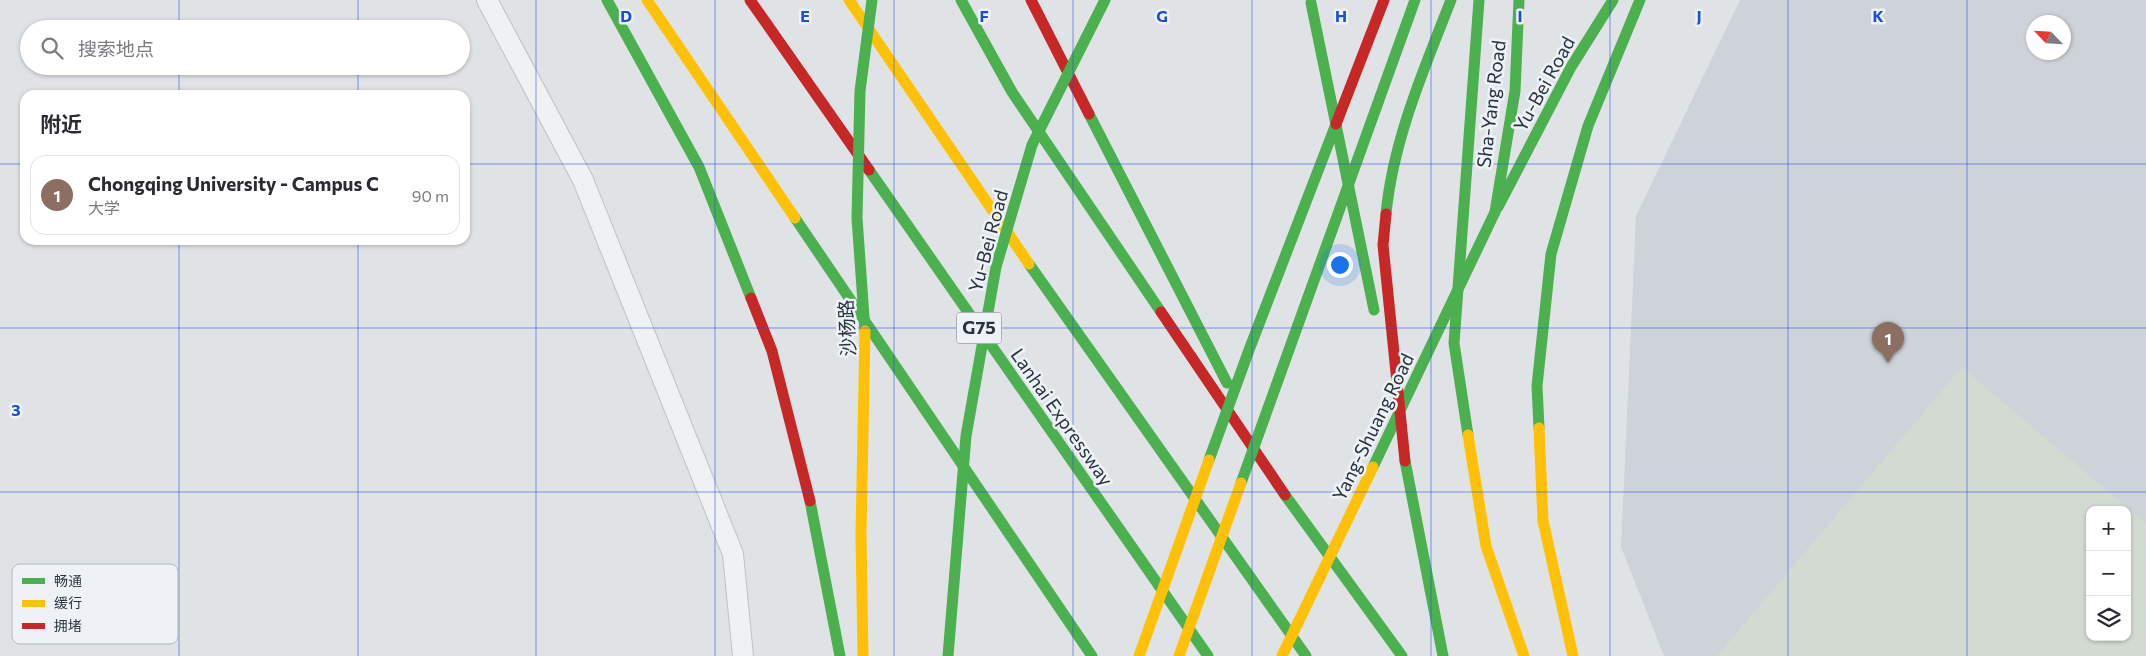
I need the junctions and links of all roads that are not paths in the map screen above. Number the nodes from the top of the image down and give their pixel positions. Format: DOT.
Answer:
graph roads {
  1 [pos="487,0"];
  2 [pos="607,0"];
  3 [pos="647,0"];
  4 [pos="750,0"];
  5 [pos="849,0"];
  6 [pos="872,0"];
  7 [pos="961,0"];
  8 [pos="1031,0"];
  9 [pos="1105,0"];
  10 [pos="1311,0"];
  11 [pos="1384,0"];
  12 [pos="1415,0"];
  13 [pos="1451,0"];
  14 [pos="1479,0"];
  15 [pos="1519,0"];
  16 [pos="1613,0"];
  17 [pos="1640,0"];
  18 [pos="1494,212"];
  19 [pos="1377,325"];
  20 [pos="1381,344"];
  21 [pos="1404,461"];
  22 [pos="1281,489"];
  23 [pos="743,656"];
  24 [pos="840,656"];
  25 [pos="864,656"];
  26 [pos="948,656"];
  27 [pos="1092,656"];
  28 [pos="1139,656"];
  29 [pos="1179,656"];
  30 [pos="1208,656"];
  31 [pos="1282,656"];
  32 [pos="1306,656"];
  33 [pos="1402,656"];
  34 [pos="1443,656"];
  35 [pos="1524,656"];
  36 [pos="1573,656"];
  1 -- 23 [label="lane"];
  2 -- 24 [label="main road"];
  3 -- 27 [label="main road"];
  4 -- 30 [label="main road, Lanhai Expressway / G75"];
  5 -- 32 [label="main road"];
  6 -- 25 [label="main road, 沙杨路, bridge"];
  7 -- 22 [label="main road"];
  8 -- 22 [label="main road"];
  9 -- 26 [label="main road, Yu-Bei Road, bridge"];
  10 -- 19 [label="main road, bridge"];
  11 -- 28 [label="main road, bridge"];
  12 -- 29 [label="main road, bridge"];
  13 -- 21 [label="main road, bridge"];
  14 -- 35 [label="main road"];
  15 -- 18 [label="main road, Sha-Yang Road"];
  16 -- 18 [label="main road, Yu-Bei Road"];
  17 -- 36 [label="main road"];
  18 -- 31 [label="main road, Yang-Shuang Road, bridge"];
  20 -- 21 [label="main road, bridge"];
  21 -- 34 [label="main road"];
  22 -- 33 [label="main road"];
}
